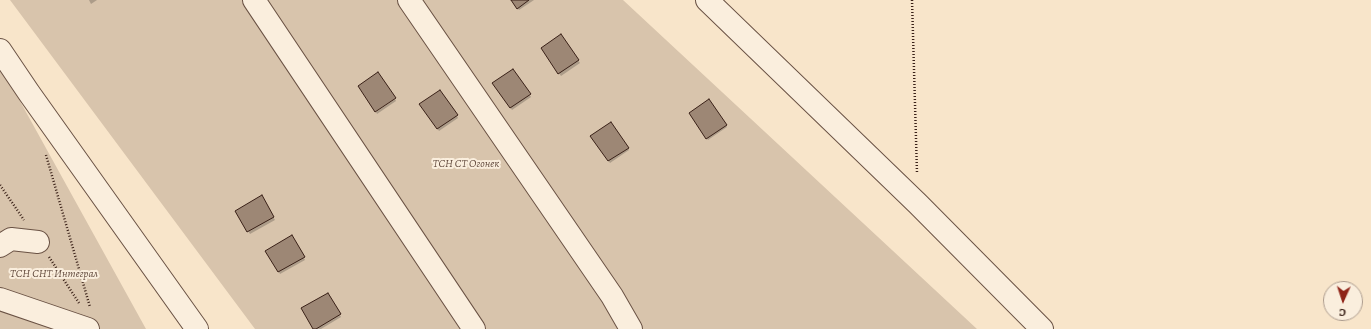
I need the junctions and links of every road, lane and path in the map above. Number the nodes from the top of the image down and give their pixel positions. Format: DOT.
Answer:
graph roads {
  1 [pos="254,0"];
  2 [pos="409,0"];
  3 [pos="707,0"];
  4 [pos="912,0"];
  5 [pos="0,50"];
  6 [pos="46,154"];
  7 [pos="918,204"];
  8 [pos="38,242"];
  9 [pos="0,246"];
  10 [pos="0,299"];
  11 [pos="90,321"];
  12 [pos="197,329"];
  13 [pos="474,329"];
  14 [pos="631,329"];
  15 [pos="1042,329"];
  1 -- 13 [label="street"];
  2 -- 14 [label="street"];
  3 -- 7 [label="street"];
  4 -- 7 [label="path"];
  5 -- 12 [label="street"];
  6 -- 11 [label="path"];
  7 -- 15 [label="street"];
  8 -- 9 [label="street"];
  10 -- 11 [label="street"];
}
